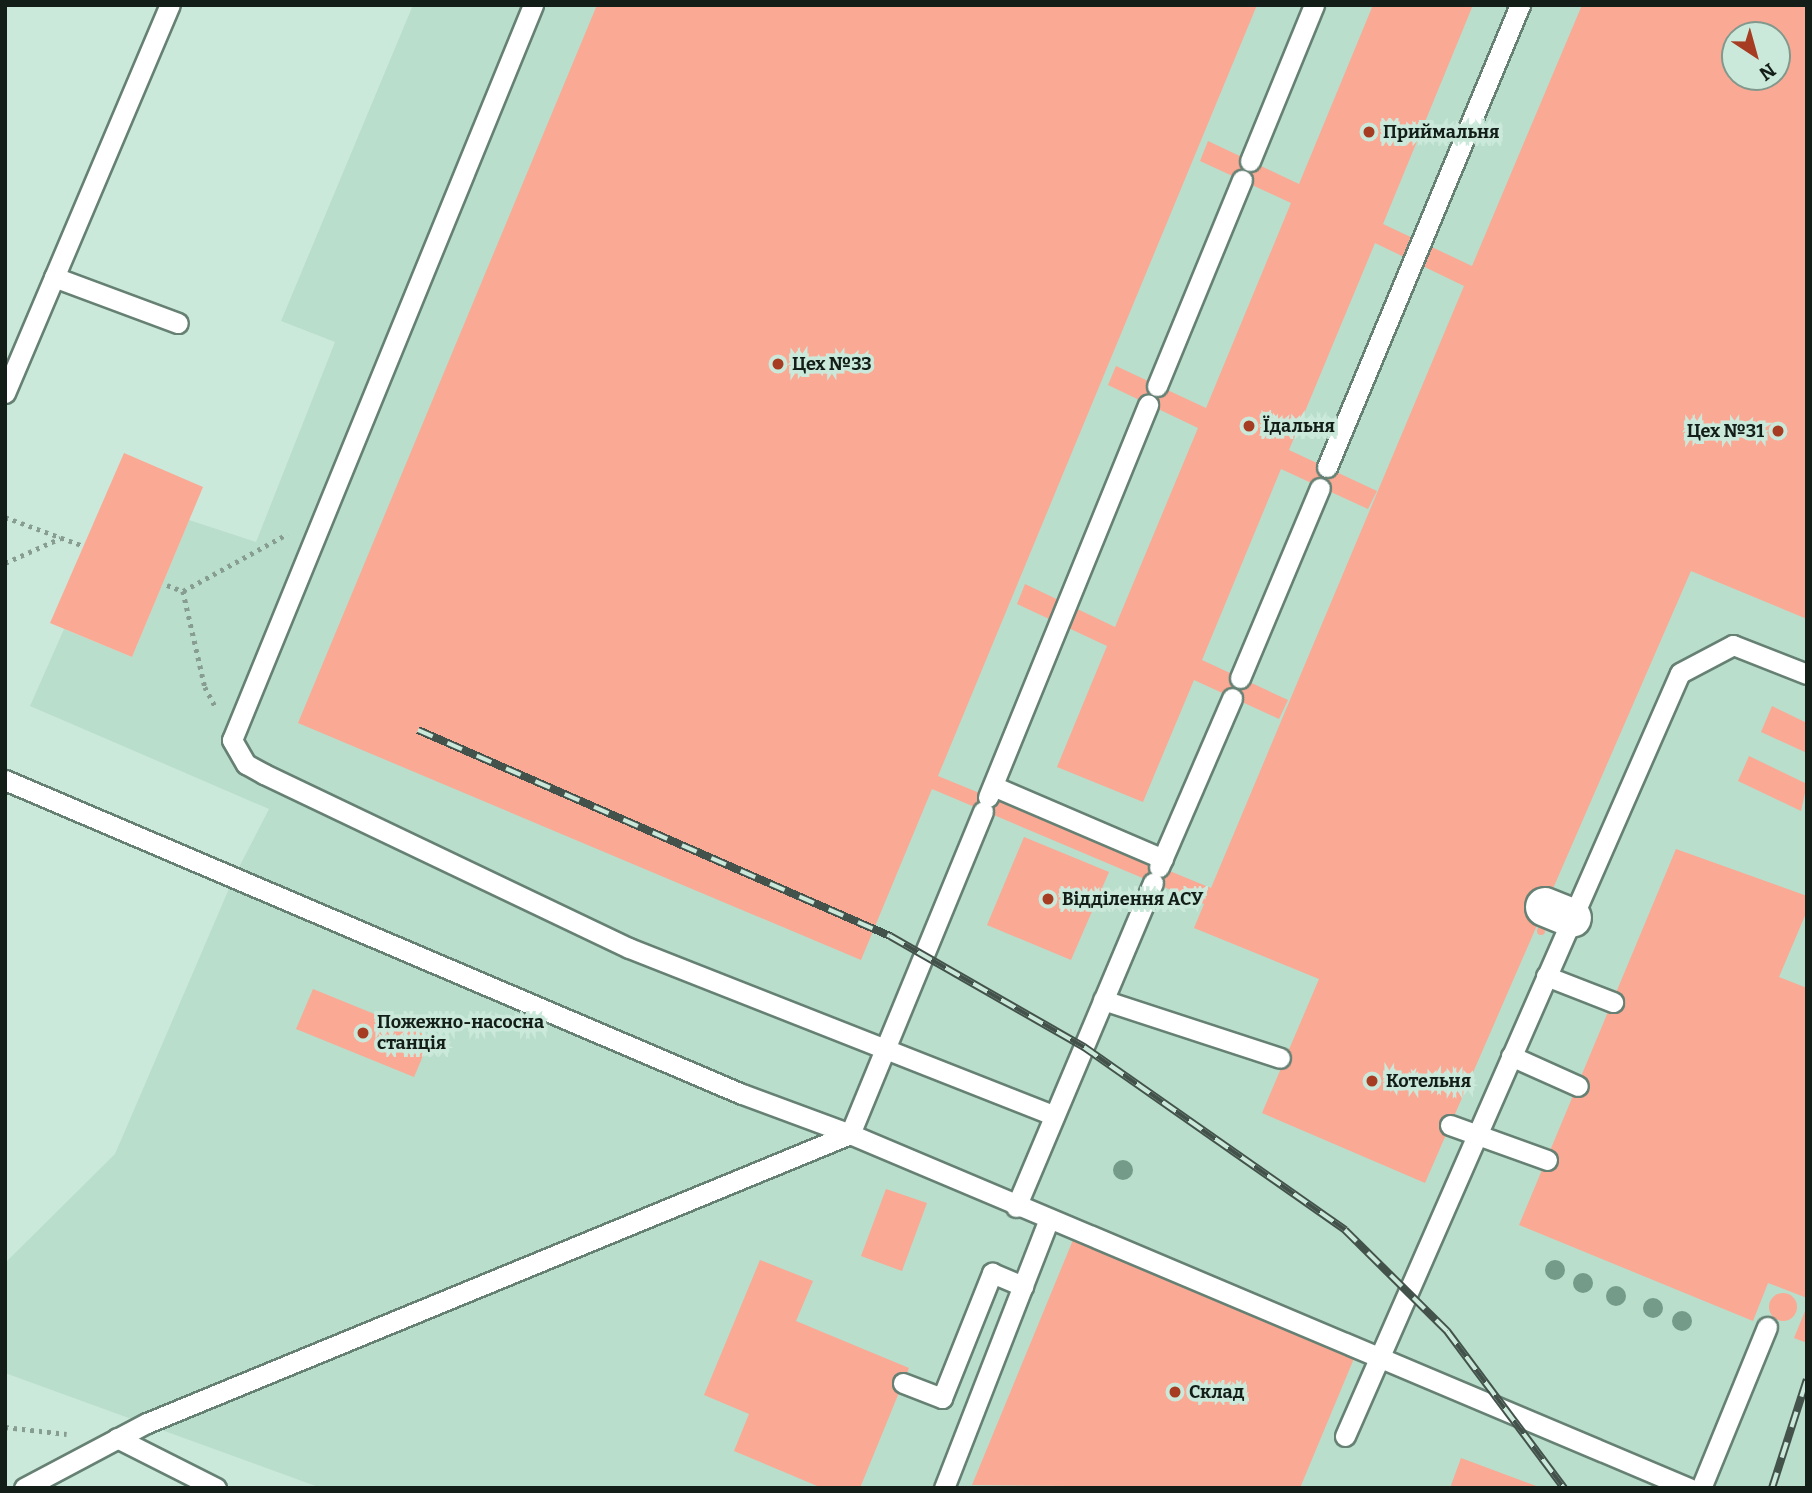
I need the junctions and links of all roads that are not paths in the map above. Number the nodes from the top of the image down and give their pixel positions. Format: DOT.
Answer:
graph roads {
  1 [pos="170,5"];
  2 [pos="533,5"];
  3 [pos="1314,5"];
  4 [pos="1520,5"];
  5 [pos="1250,161"];
  6 [pos="1242,180"];
  7 [pos="54,276"];
  8 [pos="178,323"];
  9 [pos="1157,386"];
  10 [pos="5,393"];
  11 [pos="1148,404"];
  12 [pos="1327,467"];
  13 [pos="1321,488"];
  14 [pos="1807,674"];
  15 [pos="1240,678"];
  16 [pos="1232,698"];
  17 [pos="5,780"];
  18 [pos="988,798"];
  19 [pos="1158,870"];
  20 [pos="1546,976"];
  21 [pos="1103,1000"];
  22 [pos="1613,1002"];
  23 [pos="885,1048"];
  24 [pos="1511,1056"];
  25 [pos="1280,1058"];
  26 [pos="1578,1086"];
  27 [pos="1054,1115"];
  28 [pos="1450,1125"];
  29 [pos="850,1134"];
  30 [pos="1478,1135"];
  31 [pos="1547,1160"];
  32 [pos="1016,1207"];
  33 [pos="1048,1221"];
  34 [pos="1023,1286"];
  35 [pos="1767,1327"];
  36 [pos="1379,1357"];
  37 [pos="903,1383"];
  38 [pos="1345,1436"];
  39 [pos="117,1438"];
  40 [pos="24,1488"];
  41 [pos="216,1488"];
  42 [pos="944,1488"];
  43 [pos="1689,1488"];
  44 [pos="1701,1488"];
  1 -- 7 [label="lane"];
  2 -- 23 [label="lane"];
  3 -- 5 [label="lane"];
  4 -- 12 [label="lane"];
  6 -- 9 [label="lane"];
  7 -- 8 [label="lane"];
  7 -- 10 [label="lane"];
  11 -- 18 [label="lane"];
  13 -- 15 [label="lane"];
  14 -- 20 [label="lane"];
  16 -- 19 [label="lane"];
  17 -- 29 [label="lane"];
  18 -- 19 [label="lane"];
  18 -- 23 [label="lane"];
  19 -- 21 [label="lane"];
  20 -- 22 [label="lane"];
  20 -- 24 [label="lane"];
  21 -- 25 [label="lane"];
  21 -- 27 [label="lane"];
  23 -- 27 [label="lane"];
  23 -- 29 [label="lane"];
  24 -- 26 [label="lane"];
  24 -- 30 [label="lane"];
  27 -- 32 [label="lane"];
  28 -- 30 [label="lane"];
  29 -- 32 [label="lane"];
  29 -- 39 [label="lane"];
  30 -- 31 [label="lane"];
  30 -- 36 [label="lane"];
  32 -- 33 [label="lane"];
  33 -- 34 [label="lane"];
  33 -- 36 [label="lane"];
  34 -- 37 [label="lane"];
  34 -- 42 [label="lane"];
  35 -- 44 [label="lane"];
  36 -- 38 [label="lane"];
  36 -- 43 [label="lane"];
  39 -- 40 [label="lane"];
  39 -- 41 [label="lane"];
}
